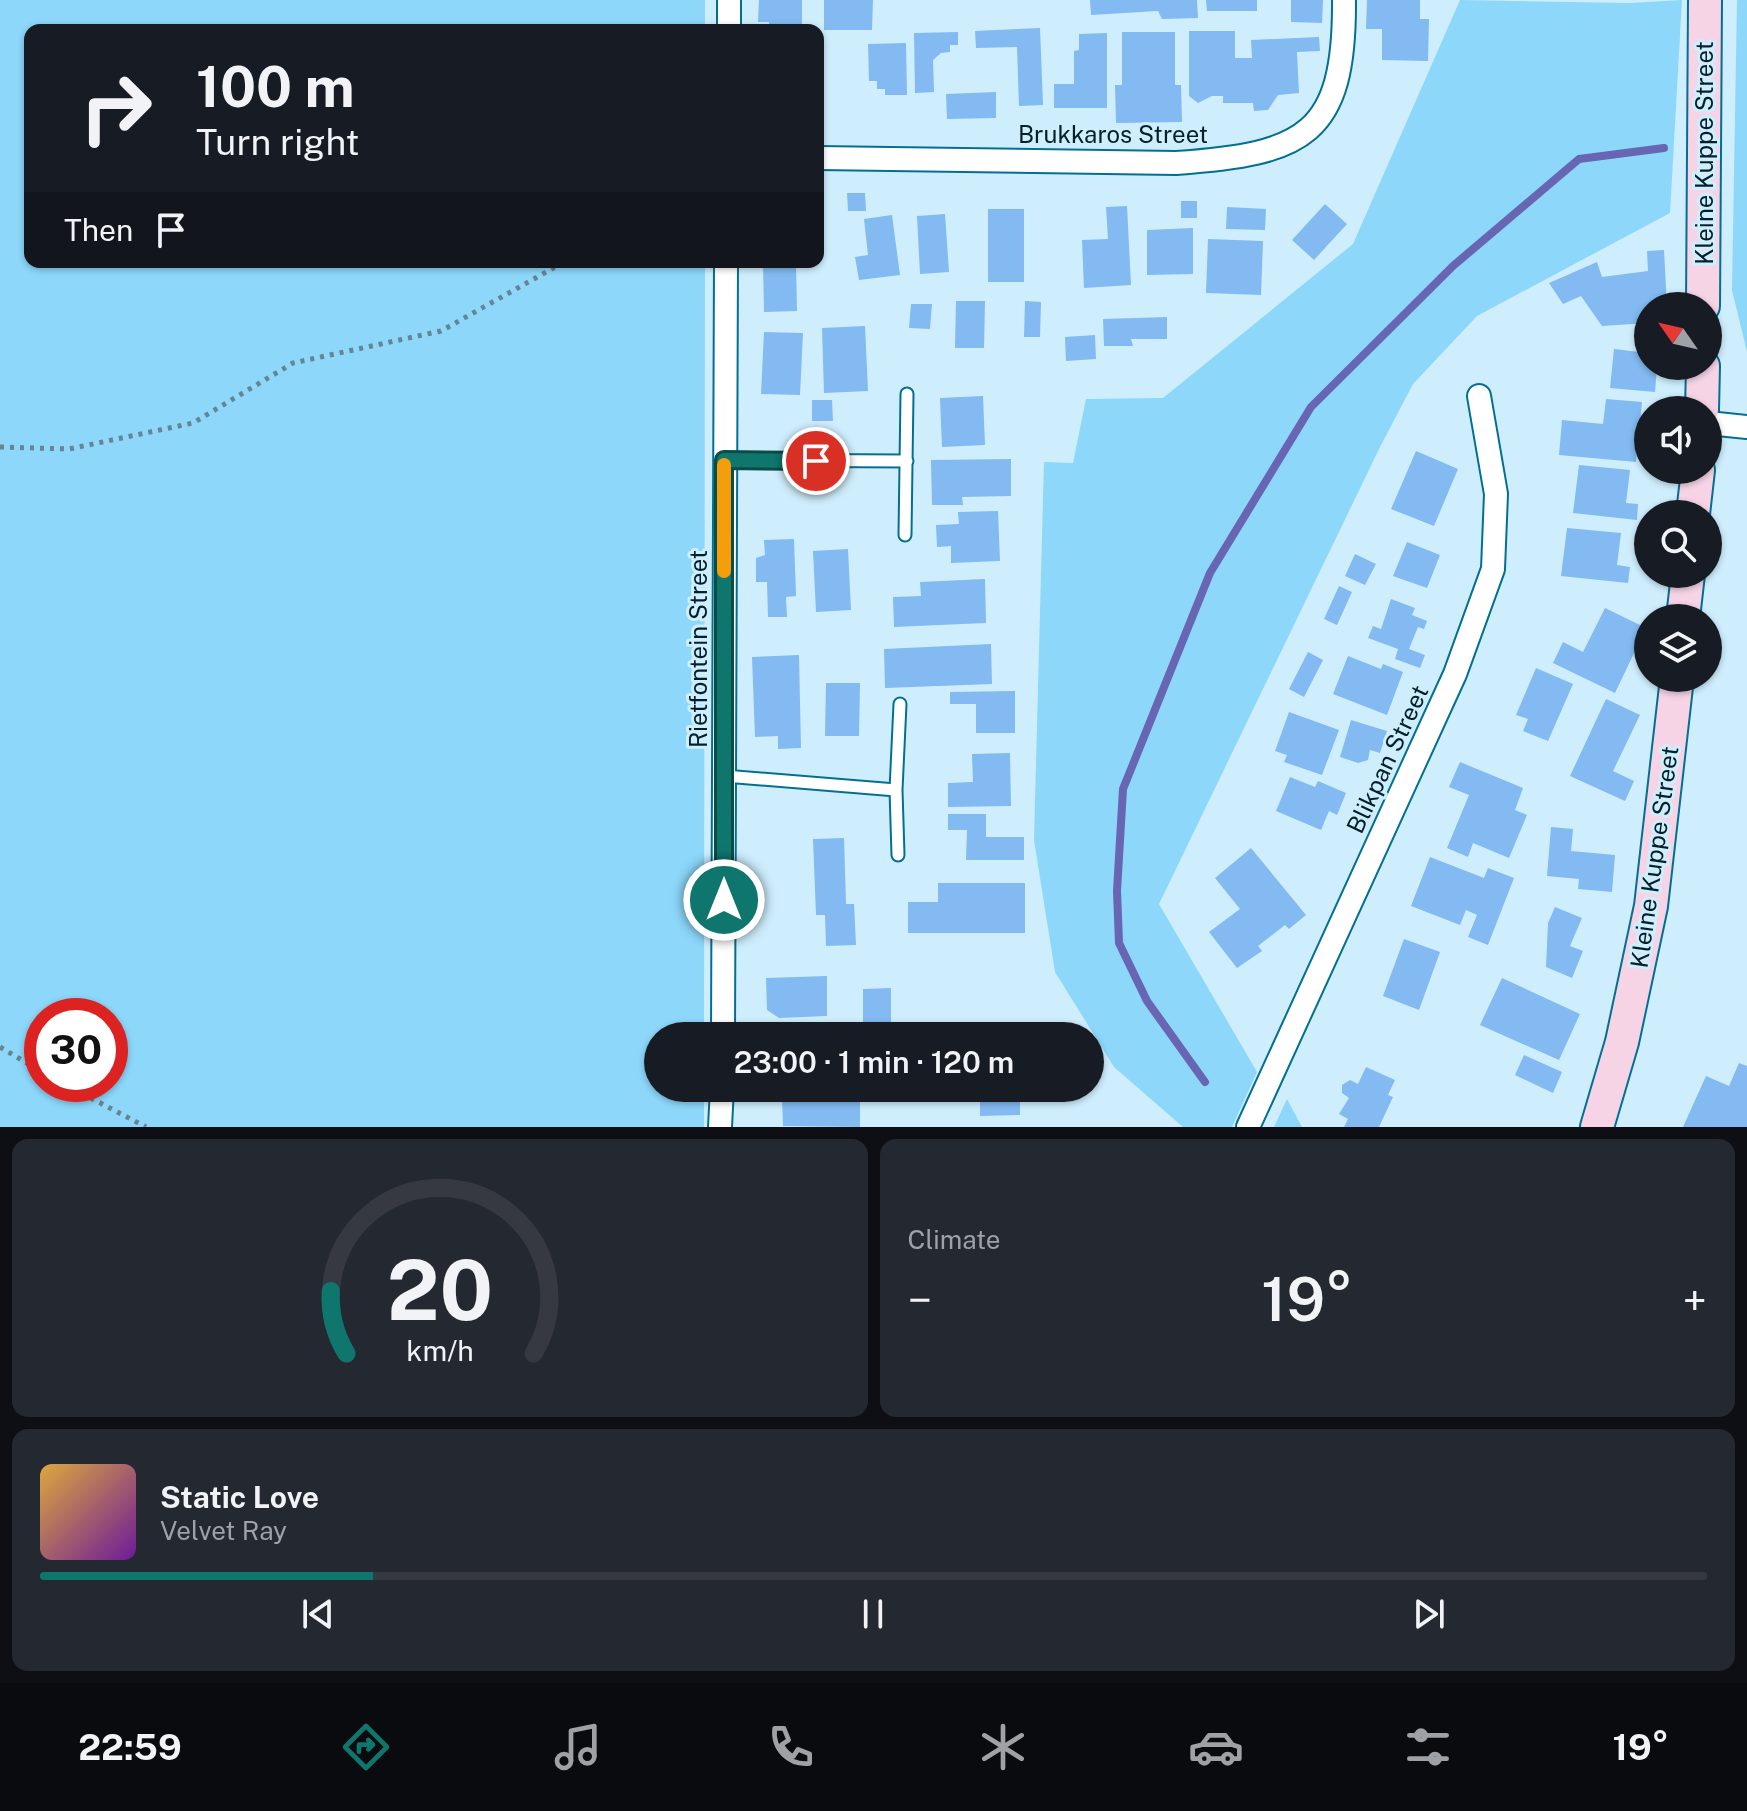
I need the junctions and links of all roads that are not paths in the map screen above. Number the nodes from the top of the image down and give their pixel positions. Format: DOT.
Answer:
graph roads {
  1 [pos="729,0"];
  2 [pos="1344,0"];
  3 [pos="1705,0"];
  4 [pos="729,24"];
  5 [pos="824,158"];
  6 [pos="726,268"];
  7 [pos="1703,292"];
  8 [pos="907,394"];
  9 [pos="1479,396"];
  10 [pos="1722,424"];
  11 [pos="1747,427"];
  12 [pos="724,460"];
  13 [pos="907,461"];
  14 [pos="905,535"];
  15 [pos="1675,692"];
  16 [pos="900,704"];
  17 [pos="723,776"];
  18 [pos="896,790"];
  19 [pos="898,855"];
  20 [pos="723,1022"];
  21 [pos="721,1102"];
  22 [pos="720,1127"];
  23 [pos="1248,1127"];
  24 [pos="1597,1127"];
  1 -- 4 [label="street"];
  2 -- 5 [label="street, Brukkaros Street"];
  3 -- 7 [label="street, Kleine Kuppe Street"];
  6 -- 12 [label="street, Rietfontein Street"];
  8 -- 13 [label="lane"];
  9 -- 23 [label="street, Blikpan Street"];
  10 -- 11 [label="street"];
  12 -- 13 [label="lane"];
  12 -- 17 [label="street, Rietfontein Street"];
  13 -- 14 [label="lane"];
  15 -- 24 [label="street, Kleine Kuppe Street"];
  16 -- 18 [label="lane"];
  17 -- 18 [label="lane"];
  17 -- 20 [label="street, Rietfontein Street"];
  18 -- 19 [label="lane"];
  21 -- 22 [label="street"];
}
